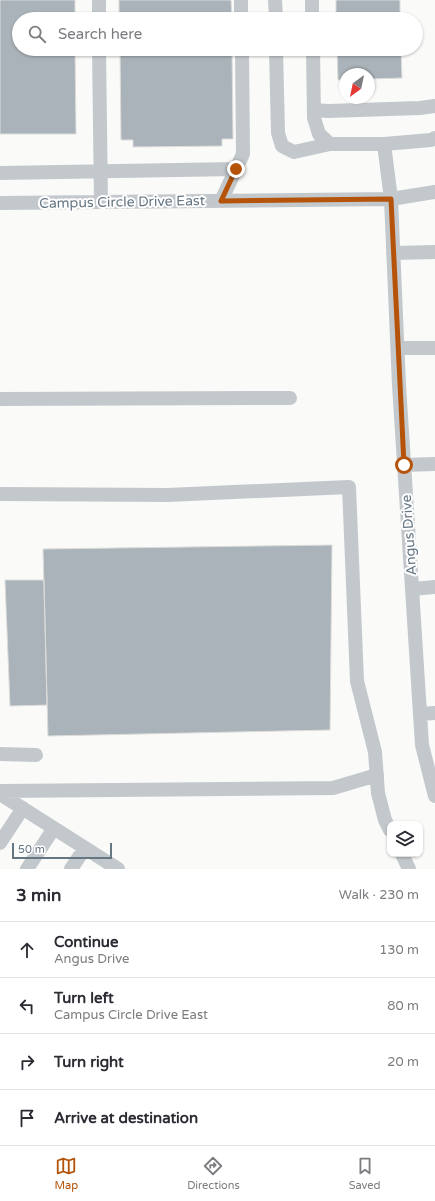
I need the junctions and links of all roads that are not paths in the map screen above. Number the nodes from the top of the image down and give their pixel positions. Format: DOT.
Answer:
graph roads {
  1 [pos="99,0"];
  2 [pos="241,0"];
  3 [pos="276,0"];
  4 [pos="312,0"];
  5 [pos="99,12"];
  6 [pos="241,12"];
  7 [pos="276,12"];
  8 [pos="312,12"];
  9 [pos="99,56"];
  10 [pos="242,56"];
  11 [pos="276,56"];
  12 [pos="313,56"];
  13 [pos="435,106"];
  14 [pos="314,110"];
  15 [pos="435,138"];
  16 [pos="330,144"];
  17 [pos="384,144"];
  18 [pos="236,169"];
  19 [pos="100,171"];
  20 [pos="0,173"];
  21 [pos="435,192"];
  22 [pos="391,199"];
  23 [pos="221,201"];
  24 [pos="101,202"];
  25 [pos="0,203"];
  26 [pos="435,252"];
  27 [pos="394,253"];
  28 [pos="398,348"];
  29 [pos="435,348"];
  30 [pos="290,398"];
  31 [pos="0,399"];
  32 [pos="435,464"];
  33 [pos="404,465"];
  34 [pos="0,494"];
  35 [pos="435,587"];
  36 [pos="412,589"];
  37 [pos="435,713"];
  38 [pos="420,714"];
  39 [pos="0,754"];
  40 [pos="36,755"];
  41 [pos="377,775"];
  42 [pos="0,792"];
  43 [pos="435,796"];
  44 [pos="23,808"];
  45 [pos="387,823"];
  46 [pos="54,828"];
  47 [pos="0,843"];
  48 [pos="85,848"];
  49 [pos="403,857"];
  50 [pos="27,869"];
  51 [pos="71,869"];
  52 [pos="117,869"];
  53 [pos="409,869"];
  1 -- 5 [label="street"];
  2 -- 6 [label="street"];
  3 -- 7 [label="street"];
  4 -- 8 [label="street"];
  9 -- 19 [label="street"];
  10 -- 18 [label="street"];
  11 -- 16 [label="street"];
  12 -- 14 [label="street"];
  13 -- 14 [label="street"];
  14 -- 16 [label="street"];
  15 -- 17 [label="street"];
  16 -- 17 [label="street"];
  17 -- 22 [label="street, Angus Drive"];
  18 -- 19 [label="street"];
  18 -- 23 [label="street"];
  19 -- 20 [label="street"];
  19 -- 24 [label="street"];
  21 -- 22 [label="street, Campus Circle Drive East"];
  22 -- 23 [label="street, Campus Circle Drive East"];
  22 -- 27 [label="street, Angus Drive"];
  23 -- 24 [label="street, Campus Circle Drive East"];
  24 -- 25 [label="street, Campus Circle Drive East"];
  26 -- 27 [label="street"];
  27 -- 28 [label="street, Angus Drive"];
  28 -- 29 [label="street"];
  28 -- 33 [label="street, Angus Drive"];
  30 -- 31 [label="street"];
  32 -- 33 [label="street"];
  33 -- 36 [label="street, Angus Drive"];
  34 -- 41 [label="street"];
  35 -- 36 [label="street"];
  36 -- 38 [label="street, Angus Drive"];
  37 -- 38 [label="street"];
  38 -- 43 [label="street, Angus Drive"];
  39 -- 40 [label="street"];
  41 -- 42 [label="street"];
  41 -- 45 [label="street"];
  42 -- 44 [label="street"];
  44 -- 46 [label="street"];
  44 -- 47 [label="street"];
  46 -- 48 [label="street"];
  46 -- 50 [label="street"];
  48 -- 51 [label="street"];
  48 -- 52 [label="street"];
  49 -- 53 [label="street"];
}
